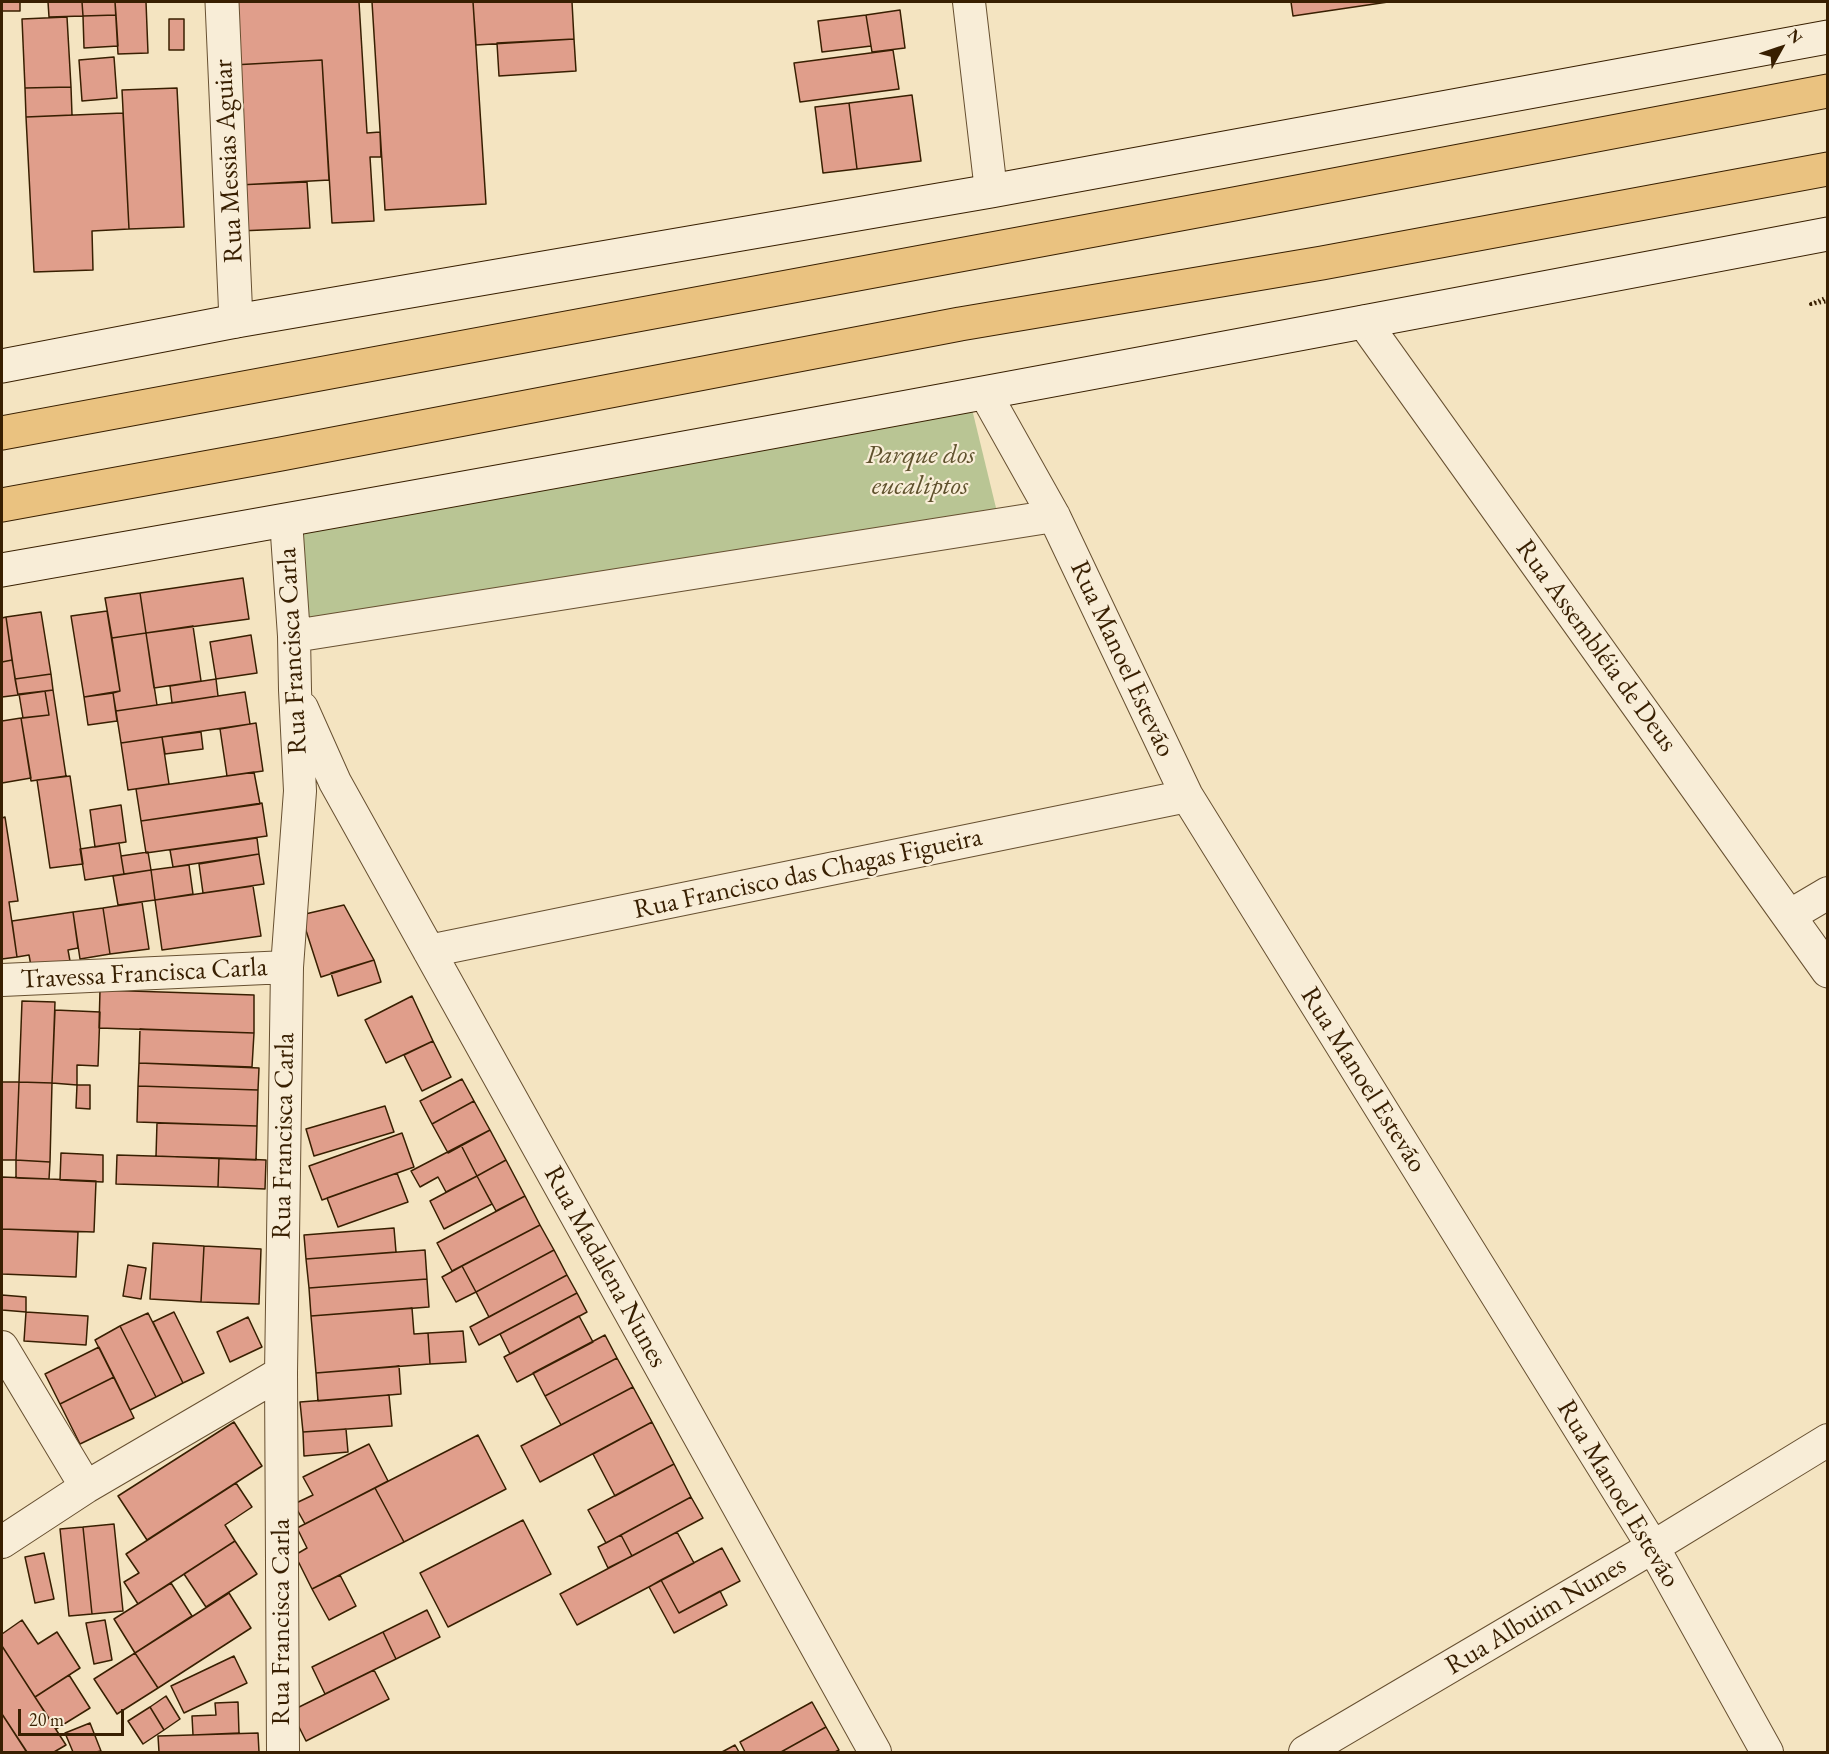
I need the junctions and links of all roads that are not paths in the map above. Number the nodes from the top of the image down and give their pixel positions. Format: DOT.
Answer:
graph roads {
  1 [pos="222,2"];
  2 [pos="969,2"];
  3 [pos="1827,37"];
  4 [pos="1827,92"];
  5 [pos="1827,169"];
  6 [pos="991,191"];
  7 [pos="1827,234"];
  8 [pos="236,321"];
  9 [pos="1364,322"];
  10 [pos="2,366"];
  11 [pos="985,393"];
  12 [pos="2,433"];
  13 [pos="2,505"];
  14 [pos="1054,516"];
  15 [pos="286,520"];
  16 [pos="2,570"];
  17 [pos="294,636"];
  18 [pos="295,690"];
  19 [pos="336,782"];
  20 [pos="300,790"];
  21 [pos="1187,796"];
  22 [pos="1827,893"];
  23 [pos="1789,916"];
  24 [pos="429,951"];
  25 [pos="287,967"];
  26 [pos="1827,971"];
  27 [pos="2,980"];
  28 [pos="2,1347"];
  29 [pos="280,1373"];
  30 [pos="1827,1440"];
  31 [pos="86,1487"];
  32 [pos="2,1542"];
  33 [pos="1653,1546"];
  34 [pos="283,1752"];
  35 [pos="875,1752"];
  36 [pos="1305,1752"];
  37 [pos="1767,1752"];
  1 -- 8 [label="main road, Rua Messias Aguiar"];
  2 -- 6 [label="street"];
  3 -- 6 [label="main road"];
  4 -- 12 [label="highway"];
  5 -- 13 [label="highway"];
  6 -- 8 [label="main road"];
  7 -- 9 [label="main road"];
  8 -- 10 [label="main road"];
  9 -- 11 [label="main road"];
  9 -- 23 [label="main road, Rua Assembléia de Deus"];
  11 -- 14 [label="street, Rua Manoel Estevão"];
  11 -- 15 [label="main road"];
  14 -- 17 [label="street"];
  14 -- 21 [label="street, Rua Manoel Estevão"];
  15 -- 16 [label="main road"];
  15 -- 17 [label="street, Rua Francisca Carla"];
  17 -- 18 [label="street, Rua Francisca Carla"];
  18 -- 19 [label="street, Rua Madalena Nunes"];
  18 -- 20 [label="street, Rua Francisca Carla"];
  19 -- 20 [label="street"];
  19 -- 24 [label="street, Rua Madalena Nunes"];
  20 -- 25 [label="street, Rua Francisca Carla"];
  21 -- 24 [label="street, Rua Francisco das Chagas Figueira"];
  21 -- 33 [label="street, Rua Manoel Estevão"];
  22 -- 23 [label="street"];
  23 -- 26 [label="main road, Rua Assembléia de Deus"];
  24 -- 35 [label="street, Rua Madalena Nunes"];
  25 -- 27 [label="street, Travessa Francisca Carla"];
  25 -- 29 [label="street, Rua Francisca Carla"];
  28 -- 31 [label="street"];
  29 -- 31 [label="street"];
  29 -- 34 [label="street, Rua Francisca Carla"];
  30 -- 33 [label="street, Rua Albuim Nunes"];
  31 -- 32 [label="street"];
  33 -- 36 [label="street, Rua Albuim Nunes"];
  33 -- 37 [label="street, Rua Manoel Estevão"];
}
